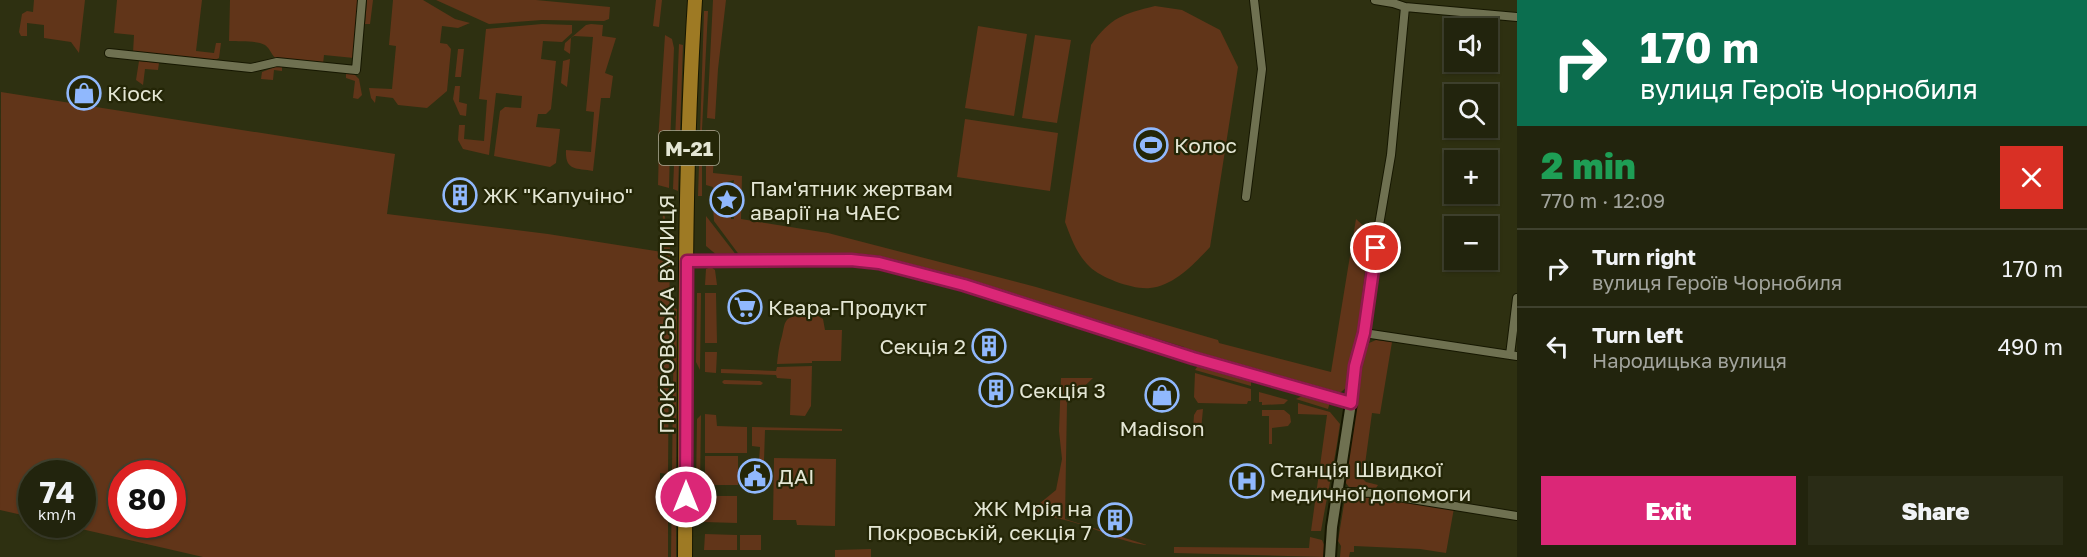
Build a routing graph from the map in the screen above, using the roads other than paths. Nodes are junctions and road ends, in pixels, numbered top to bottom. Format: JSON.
{"nodes":[{"id":1,"x":362,"y":0,"type":"edge"},
{"id":2,"x":695,"y":0,"type":"edge"},
{"id":3,"x":1254,"y":0,"type":"edge"},
{"id":4,"x":1375,"y":0,"type":"edge"},
{"id":5,"x":1393,"y":1,"type":"edge"},
{"id":6,"x":1405,"y":7,"type":"junction"},
{"id":7,"x":1517,"y":17,"type":"edge"},
{"id":8,"x":109,"y":53,"type":"dead end"},
{"id":9,"x":1246,"y":198,"type":"dead end"},
{"id":10,"x":687,"y":261,"type":"junction"},
{"id":11,"x":1517,"y":298,"type":"edge"},
{"id":12,"x":1364,"y":333,"type":"junction"},
{"id":13,"x":1514,"y":355,"type":"edge"},
{"id":14,"x":1351,"y":403,"type":"junction"},
{"id":15,"x":1338,"y":492,"type":"junction"},
{"id":16,"x":1517,"y":516,"type":"edge"},
{"id":17,"x":685,"y":557,"type":"edge"},
{"id":18,"x":1330,"y":557,"type":"edge"}],
"edges":[{"from":1,"to":8,"type":"street"},
{"from":2,"to":10,"type":"highway","name":"ПОКРОВСЬКА ВУЛИЦЯ","number":"М-21"},
{"from":3,"to":9,"type":"street"},
{"from":4,"to":5,"type":"street"},
{"from":5,"to":6,"type":"street"},
{"from":6,"to":7,"type":"street"},
{"from":6,"to":12,"type":"street"},
{"from":10,"to":14,"type":"street"},
{"from":10,"to":17,"type":"highway","name":"ПОКРОВСЬКА ВУЛИЦЯ","number":"М-21"},
{"from":11,"to":13,"type":"street"},
{"from":12,"to":13,"type":"street"},
{"from":12,"to":14,"type":"street"},
{"from":14,"to":15,"type":"street"},
{"from":15,"to":16,"type":"street"},
{"from":15,"to":18,"type":"street"}]}
